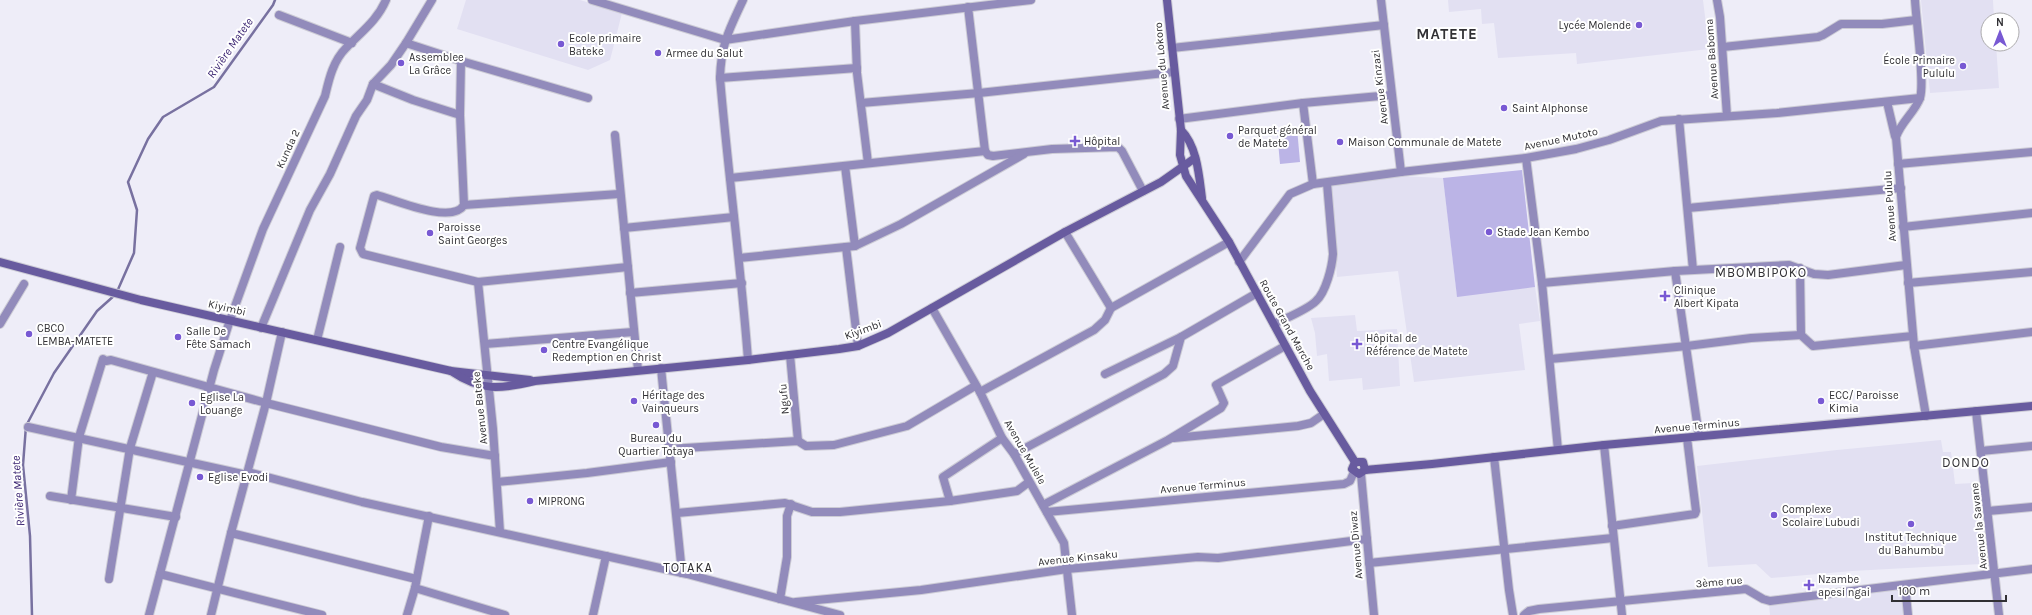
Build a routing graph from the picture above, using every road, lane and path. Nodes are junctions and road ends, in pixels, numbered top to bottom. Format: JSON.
{"nodes":[{"id":1,"x":386,"y":0,"type":"edge"},
{"id":2,"x":432,"y":0,"type":"edge"},
{"id":3,"x":592,"y":0,"type":"edge"},
{"id":4,"x":743,"y":0,"type":"edge"},
{"id":5,"x":1027,"y":0,"type":"edge"},
{"id":6,"x":1031,"y":0,"type":"edge"},
{"id":7,"x":1168,"y":0,"type":"edge"},
{"id":8,"x":1382,"y":0,"type":"edge"},
{"id":9,"x":1717,"y":0,"type":"edge"},
{"id":10,"x":1914,"y":0,"type":"edge"},
{"id":11,"x":968,"y":7,"type":"junction"},
{"id":12,"x":279,"y":15,"type":"dead end"},
{"id":13,"x":1916,"y":20,"type":"junction"},
{"id":14,"x":855,"y":21,"type":"junction"},
{"id":15,"x":1384,"y":25,"type":"junction"},
{"id":16,"x":725,"y":40,"type":"junction"},
{"id":17,"x":352,"y":43,"type":"junction"},
{"id":18,"x":406,"y":43,"type":"junction"},
{"id":19,"x":1723,"y":47,"type":"junction"},
{"id":20,"x":1172,"y":48,"type":"junction"},
{"id":21,"x":461,"y":61,"type":"junction"},
{"id":22,"x":857,"y":68,"type":"junction"},
{"id":23,"x":1174,"y":72,"type":"junction"},
{"id":24,"x":720,"y":78,"type":"junction"},
{"id":25,"x":373,"y":84,"type":"junction"},
{"id":26,"x":979,"y":93,"type":"junction"},
{"id":27,"x":1392,"y":95,"type":"junction"},
{"id":28,"x":588,"y":98,"type":"dead end"},
{"id":29,"x":1920,"y":98,"type":"junction"},
{"id":30,"x":1887,"y":102,"type":"junction"},
{"id":31,"x":861,"y":103,"type":"junction"},
{"id":32,"x":1303,"y":103,"type":"junction"},
{"id":33,"x":460,"y":116,"type":"junction"},
{"id":34,"x":1727,"y":116,"type":"junction"},
{"id":35,"x":1179,"y":118,"type":"junction"},
{"id":36,"x":1680,"y":119,"type":"junction"},
{"id":37,"x":1181,"y":130,"type":"junction"},
{"id":38,"x":615,"y":135,"type":"dead end"},
{"id":39,"x":1896,"y":137,"type":"junction"},
{"id":40,"x":985,"y":151,"type":"junction"},
{"id":41,"x":1028,"y":152,"type":"junction"},
{"id":42,"x":2032,"y":152,"type":"edge"},
{"id":43,"x":1195,"y":158,"type":"junction"},
{"id":44,"x":1526,"y":158,"type":"junction"},
{"id":45,"x":868,"y":163,"type":"junction"},
{"id":46,"x":1898,"y":164,"type":"junction"},
{"id":47,"x":845,"y":166,"type":"junction"},
{"id":48,"x":1183,"y":168,"type":"junction"},
{"id":49,"x":1199,"y":172,"type":"junction"},
{"id":50,"x":1401,"y":172,"type":"junction"},
{"id":51,"x":1186,"y":176,"type":"junction"},
{"id":52,"x":730,"y":178,"type":"junction"},
{"id":53,"x":1161,"y":182,"type":"junction"},
{"id":54,"x":1327,"y":183,"type":"junction"},
{"id":55,"x":1313,"y":184,"type":"junction"},
{"id":56,"x":1901,"y":188,"type":"junction"},
{"id":57,"x":1143,"y":191,"type":"junction"},
{"id":58,"x":620,"y":194,"type":"junction"},
{"id":59,"x":1202,"y":198,"type":"junction"},
{"id":60,"x":464,"y":205,"type":"junction"},
{"id":61,"x":1688,"y":208,"type":"junction"},
{"id":62,"x":2032,"y":214,"type":"edge"},
{"id":63,"x":734,"y":217,"type":"junction"},
{"id":64,"x":1903,"y":227,"type":"junction"},
{"id":65,"x":624,"y":228,"type":"junction"},
{"id":66,"x":1065,"y":232,"type":"junction"},
{"id":67,"x":1229,"y":242,"type":"junction"},
{"id":68,"x":340,"y":247,"type":"dead end"},
{"id":69,"x":851,"y":247,"type":"junction"},
{"id":70,"x":739,"y":258,"type":"junction"},
{"id":71,"x":0,"y":262,"type":"edge"},
{"id":72,"x":1239,"y":262,"type":"junction"},
{"id":73,"x":1906,"y":265,"type":"junction"},
{"id":74,"x":628,"y":267,"type":"junction"},
{"id":75,"x":1800,"y":268,"type":"junction"},
{"id":76,"x":1693,"y":270,"type":"junction"},
{"id":77,"x":1675,"y":271,"type":"junction"},
{"id":78,"x":2032,"y":272,"type":"edge"},
{"id":79,"x":478,"y":282,"type":"junction"},
{"id":80,"x":742,"y":283,"type":"junction"},
{"id":81,"x":1542,"y":283,"type":"junction"},
{"id":82,"x":1908,"y":283,"type":"junction"},
{"id":83,"x":24,"y":284,"type":"dead end"},
{"id":84,"x":630,"y":293,"type":"junction"},
{"id":85,"x":1257,"y":293,"type":"junction"},
{"id":86,"x":932,"y":308,"type":"junction"},
{"id":87,"x":1111,"y":308,"type":"junction"},
{"id":88,"x":230,"y":320,"type":"junction"},
{"id":89,"x":0,"y":324,"type":"edge"},
{"id":90,"x":1274,"y":324,"type":"junction"},
{"id":91,"x":261,"y":328,"type":"junction"},
{"id":92,"x":282,"y":332,"type":"junction"},
{"id":93,"x":633,"y":332,"type":"junction"},
{"id":94,"x":2032,"y":332,"type":"edge"},
{"id":95,"x":1801,"y":335,"type":"junction"},
{"id":96,"x":1181,"y":336,"type":"junction"},
{"id":97,"x":1913,"y":336,"type":"junction"},
{"id":98,"x":317,"y":340,"type":"junction"},
{"id":99,"x":485,"y":344,"type":"junction"},
{"id":100,"x":858,"y":346,"type":"junction"},
{"id":101,"x":1285,"y":346,"type":"junction"},
{"id":102,"x":1687,"y":346,"type":"junction"},
{"id":103,"x":1914,"y":346,"type":"junction"},
{"id":104,"x":790,"y":355,"type":"junction"},
{"id":105,"x":1550,"y":359,"type":"junction"},
{"id":106,"x":748,"y":360,"type":"junction"},
{"id":107,"x":661,"y":368,"type":"junction"},
{"id":108,"x":638,"y":370,"type":"junction"},
{"id":109,"x":451,"y":371,"type":"junction"},
{"id":110,"x":153,"y":372,"type":"junction"},
{"id":111,"x":1105,"y":374,"type":"dead end"},
{"id":112,"x":487,"y":375,"type":"junction"},
{"id":113,"x":535,"y":380,"type":"junction"},
{"id":114,"x":210,"y":388,"type":"junction"},
{"id":115,"x":489,"y":388,"type":"junction"},
{"id":116,"x":978,"y":389,"type":"junction"},
{"id":117,"x":266,"y":403,"type":"junction"},
{"id":118,"x":2032,"y":406,"type":"edge"},
{"id":119,"x":1976,"y":411,"type":"junction"},
{"id":120,"x":1324,"y":414,"type":"junction"},
{"id":121,"x":1926,"y":416,"type":"junction"},
{"id":122,"x":28,"y":427,"type":"dead end"},
{"id":123,"x":1699,"y":436,"type":"junction"},
{"id":124,"x":79,"y":437,"type":"junction"},
{"id":125,"x":1002,"y":438,"type":"junction"},
{"id":126,"x":1688,"y":438,"type":"junction"},
{"id":127,"x":1168,"y":440,"type":"junction"},
{"id":128,"x":798,"y":441,"type":"junction"},
{"id":129,"x":1604,"y":445,"type":"junction"},
{"id":130,"x":2032,"y":446,"type":"edge"},
{"id":131,"x":130,"y":448,"type":"junction"},
{"id":132,"x":670,"y":449,"type":"junction"},
{"id":133,"x":1558,"y":450,"type":"junction"},
{"id":134,"x":1981,"y":451,"type":"junction"},
{"id":135,"x":1014,"y":454,"type":"junction"},
{"id":136,"x":495,"y":456,"type":"junction"},
{"id":137,"x":1494,"y":457,"type":"junction"},
{"id":138,"x":671,"y":462,"type":"junction"},
{"id":139,"x":1355,"y":462,"type":"junction"},
{"id":140,"x":189,"y":463,"type":"junction"},
{"id":141,"x":1360,"y":472,"type":"junction"},
{"id":142,"x":248,"y":474,"type":"junction"},
{"id":143,"x":497,"y":482,"type":"junction"},
{"id":144,"x":1029,"y":482,"type":"junction"},
{"id":145,"x":50,"y":496,"type":"dead end"},
{"id":146,"x":71,"y":500,"type":"junction"},
{"id":147,"x":950,"y":501,"type":"junction"},
{"id":148,"x":791,"y":504,"type":"junction"},
{"id":149,"x":2032,"y":507,"type":"edge"},
{"id":150,"x":1045,"y":508,"type":"junction"},
{"id":151,"x":121,"y":509,"type":"junction"},
{"id":152,"x":1988,"y":511,"type":"junction"},
{"id":153,"x":677,"y":513,"type":"junction"},
{"id":154,"x":429,"y":516,"type":"junction"},
{"id":155,"x":176,"y":517,"type":"junction"},
{"id":156,"x":1612,"y":526,"type":"junction"},
{"id":157,"x":500,"y":532,"type":"junction"},
{"id":158,"x":231,"y":533,"type":"junction"},
{"id":159,"x":1612,"y":538,"type":"junction"},
{"id":160,"x":1367,"y":539,"type":"junction"},
{"id":161,"x":1504,"y":548,"type":"junction"},
{"id":162,"x":606,"y":556,"type":"junction"},
{"id":163,"x":1369,"y":562,"type":"junction"},
{"id":164,"x":1067,"y":569,"type":"junction"},
{"id":165,"x":2032,"y":569,"type":"edge"},
{"id":166,"x":682,"y":573,"type":"junction"},
{"id":167,"x":160,"y":574,"type":"junction"},
{"id":168,"x":1995,"y":574,"type":"junction"},
{"id":169,"x":109,"y":579,"type":"dead end"},
{"id":170,"x":416,"y":584,"type":"junction"},
{"id":171,"x":1905,"y":585,"type":"junction"},
{"id":172,"x":217,"y":588,"type":"junction"},
{"id":173,"x":780,"y":599,"type":"junction"},
{"id":174,"x":1620,"y":602,"type":"junction"},
{"id":175,"x":791,"y":603,"type":"junction"},
{"id":176,"x":149,"y":615,"type":"edge"},
{"id":177,"x":211,"y":615,"type":"edge"},
{"id":178,"x":322,"y":615,"type":"edge"},
{"id":179,"x":407,"y":615,"type":"edge"},
{"id":180,"x":505,"y":615,"type":"edge"},
{"id":181,"x":593,"y":615,"type":"edge"},
{"id":182,"x":839,"y":615,"type":"edge"},
{"id":183,"x":1072,"y":615,"type":"edge"},
{"id":184,"x":1374,"y":615,"type":"edge"},
{"id":185,"x":1513,"y":615,"type":"edge"},
{"id":186,"x":1524,"y":615,"type":"edge"},
{"id":187,"x":1622,"y":615,"type":"edge"},
{"id":188,"x":1908,"y":615,"type":"edge"},
{"id":189,"x":1999,"y":615,"type":"edge"}],
"edges":[{"from":1,"to":17,"type":"street","name":"Kunda 2"},
{"from":2,"to":18,"type":"street"},
{"from":3,"to":16,"type":"street"},
{"from":4,"to":16,"type":"street"},
{"from":5,"to":6,"type":"street"},
{"from":5,"to":11,"type":"street"},
{"from":7,"to":20,"type":"street","name":"Avenue du Lokoro"},
{"from":8,"to":15,"type":"street","name":"Avenue Kinzazi"},
{"from":9,"to":19,"type":"street","name":"Avenue Baboma"},
{"from":10,"to":13,"type":"street"},
{"from":11,"to":14,"type":"street"},
{"from":11,"to":26,"type":"street"},
{"from":12,"to":17,"type":"street"},
{"from":13,"to":19,"type":"street"},
{"from":13,"to":29,"type":"street"},
{"from":14,"to":16,"type":"street"},
{"from":14,"to":22,"type":"street"},
{"from":15,"to":20,"type":"street"},
{"from":15,"to":27,"type":"street","name":"Avenue Kinzazi"},
{"from":16,"to":24,"type":"street"},
{"from":17,"to":88,"type":"street","name":"Kunda 2"},
{"from":18,"to":21,"type":"street"},
{"from":18,"to":25,"type":"street"},
{"from":19,"to":34,"type":"street","name":"Avenue Baboma"},
{"from":20,"to":23,"type":"street","name":"Avenue du Lokoro"},
{"from":21,"to":28,"type":"street"},
{"from":21,"to":33,"type":"street"},
{"from":22,"to":24,"type":"street"},
{"from":22,"to":31,"type":"street"},
{"from":23,"to":26,"type":"street"},
{"from":23,"to":35,"type":"street","name":"Avenue du Lokoro"},
{"from":24,"to":52,"type":"street"},
{"from":25,"to":33,"type":"street"},
{"from":25,"to":91,"type":"street"},
{"from":26,"to":31,"type":"street"},
{"from":26,"to":40,"type":"street"},
{"from":27,"to":32,"type":"street"},
{"from":27,"to":50,"type":"street","name":"Avenue Kinzazi"},
{"from":29,"to":30,"type":"street","name":"Avenue Mutoto"},
{"from":29,"to":39,"type":"street"},
{"from":30,"to":34,"type":"street","name":"Avenue Mutoto"},
{"from":30,"to":39,"type":"street","name":"Avenue Pululu"},
{"from":31,"to":45,"type":"street"},
{"from":32,"to":35,"type":"street"},
{"from":32,"to":55,"type":"street"},
{"from":33,"to":60,"type":"street"},
{"from":34,"to":36,"type":"street","name":"Avenue Mutoto"},
{"from":35,"to":37,"type":"street","name":"Avenue du Lokoro"},
{"from":36,"to":44,"type":"street","name":"Avenue Mutoto"},
{"from":36,"to":61,"type":"street"},
{"from":37,"to":43,"type":"street","name":"Avenue du Lokoro"},
{"from":37,"to":48,"type":"street","name":"Avenue du Lokoro"},
{"from":38,"to":58,"type":"street"},
{"from":39,"to":46,"type":"street","name":"Avenue Pululu"},
{"from":40,"to":41,"type":"street"},
{"from":40,"to":45,"type":"street"},
{"from":41,"to":57,"type":"street"},
{"from":41,"to":69,"type":"street"},
{"from":42,"to":46,"type":"street"},
{"from":43,"to":48,"type":"street","name":"Kiyimbi"},
{"from":43,"to":49,"type":"street","name":"Route Grand Marche"},
{"from":44,"to":50,"type":"street","name":"Avenue Mutoto"},
{"from":44,"to":81,"type":"street"},
{"from":45,"to":47,"type":"street"},
{"from":46,"to":56,"type":"street","name":"Avenue Pululu"},
{"from":47,"to":52,"type":"street"},
{"from":47,"to":69,"type":"street"},
{"from":48,"to":51,"type":"street","name":"Route Grand Marche"},
{"from":48,"to":53,"type":"street","name":"Kiyimbi"},
{"from":49,"to":51,"type":"street","name":"Kiyimbi"},
{"from":49,"to":59,"type":"street","name":"Route Grand Marche"},
{"from":50,"to":54,"type":"street","name":"Avenue Mutoto"},
{"from":51,"to":53,"type":"street","name":"Kiyimbi"},
{"from":51,"to":59,"type":"street","name":"Route Grand Marche"},
{"from":52,"to":63,"type":"street"},
{"from":53,"to":57,"type":"street","name":"Kiyimbi"},
{"from":54,"to":55,"type":"street","name":"Avenue Mutoto"},
{"from":54,"to":90,"type":"street"},
{"from":55,"to":72,"type":"street","name":"Avenue Mutoto"},
{"from":56,"to":61,"type":"street"},
{"from":56,"to":64,"type":"street","name":"Avenue Pululu"},
{"from":57,"to":66,"type":"street","name":"Kiyimbi"},
{"from":58,"to":60,"type":"street"},
{"from":58,"to":65,"type":"street"},
{"from":59,"to":67,"type":"street","name":"Route Grand Marche"},
{"from":60,"to":79,"type":"street"},
{"from":61,"to":76,"type":"street"},
{"from":62,"to":64,"type":"street"},
{"from":63,"to":65,"type":"street"},
{"from":63,"to":70,"type":"street"},
{"from":64,"to":73,"type":"street","name":"Avenue Pululu"},
{"from":65,"to":74,"type":"street"},
{"from":66,"to":86,"type":"street","name":"Kiyimbi"},
{"from":66,"to":87,"type":"street"},
{"from":67,"to":72,"type":"street","name":"Route Grand Marche"},
{"from":67,"to":87,"type":"street"},
{"from":68,"to":98,"type":"street"},
{"from":69,"to":70,"type":"street"},
{"from":69,"to":100,"type":"street"},
{"from":70,"to":80,"type":"street"},
{"from":71,"to":88,"type":"street","name":"Kiyimbi"},
{"from":72,"to":85,"type":"street","name":"Route Grand Marche"},
{"from":73,"to":75,"type":"street"},
{"from":73,"to":82,"type":"street","name":"Avenue Pululu"},
{"from":74,"to":79,"type":"street"},
{"from":74,"to":84,"type":"street"},
{"from":75,"to":76,"type":"street"},
{"from":75,"to":95,"type":"street"},
{"from":76,"to":77,"type":"street"},
{"from":77,"to":81,"type":"street"},
{"from":77,"to":102,"type":"street"},
{"from":78,"to":82,"type":"street"},
{"from":79,"to":99,"type":"street","name":"Avenue Bateke"},
{"from":80,"to":84,"type":"street"},
{"from":80,"to":106,"type":"street"},
{"from":81,"to":105,"type":"street"},
{"from":82,"to":97,"type":"street","name":"Avenue Pululu"},
{"from":83,"to":89,"type":"street"},
{"from":84,"to":93,"type":"street"},
{"from":85,"to":90,"type":"street","name":"Route Grand Marche"},
{"from":85,"to":96,"type":"street"},
{"from":86,"to":100,"type":"street","name":"Kiyimbi"},
{"from":86,"to":116,"type":"street","name":"Avenue Mulele"},
{"from":87,"to":116,"type":"street"},
{"from":88,"to":91,"type":"street","name":"Kiyimbi"},
{"from":88,"to":114,"type":"street","name":"Kunda 2"},
{"from":90,"to":101,"type":"street","name":"Route Grand Marche"},
{"from":91,"to":92,"type":"street","name":"Kiyimbi"},
{"from":92,"to":98,"type":"street","name":"Kiyimbi"},
{"from":92,"to":117,"type":"street"},
{"from":93,"to":99,"type":"street"},
{"from":93,"to":108,"type":"street"},
{"from":94,"to":103,"type":"street"},
{"from":95,"to":97,"type":"street"},
{"from":95,"to":102,"type":"street"},
{"from":96,"to":111,"type":"street"},
{"from":96,"to":135,"type":"street"},
{"from":97,"to":103,"type":"street","name":"Avenue Pululu"},
{"from":98,"to":109,"type":"street","name":"Kiyimbi"},
{"from":99,"to":112,"type":"street","name":"Avenue Bateke"},
{"from":100,"to":104,"type":"street","name":"Kiyimbi"},
{"from":101,"to":120,"type":"street","name":"Route Grand Marche"},
{"from":101,"to":127,"type":"street"},
{"from":102,"to":105,"type":"street"},
{"from":102,"to":123,"type":"street"},
{"from":103,"to":121,"type":"street","name":"Avenue Pululu"},
{"from":104,"to":106,"type":"street","name":"Kiyimbi"},
{"from":104,"to":128,"type":"street","name":"Ngufu"},
{"from":105,"to":133,"type":"street"},
{"from":106,"to":107,"type":"street","name":"Kiyimbi"},
{"from":107,"to":108,"type":"street","name":"Kiyimbi"},
{"from":107,"to":132,"type":"street"},
{"from":108,"to":113,"type":"street","name":"Kiyimbi"},
{"from":109,"to":112,"type":"street"},
{"from":109,"to":115,"type":"street"},
{"from":110,"to":114,"type":"street"},
{"from":110,"to":124,"type":"street"},
{"from":110,"to":131,"type":"street"},
{"from":112,"to":113,"type":"street"},
{"from":112,"to":115,"type":"street","name":"Avenue Bateke"},
{"from":113,"to":115,"type":"street"},
{"from":114,"to":117,"type":"street"},
{"from":114,"to":140,"type":"street","name":"Kunda 2"},
{"from":115,"to":136,"type":"street","name":"Avenue Bateke"},
{"from":116,"to":125,"type":"street","name":"Avenue Mulele"},
{"from":116,"to":128,"type":"street"},
{"from":117,"to":136,"type":"street"},
{"from":117,"to":142,"type":"street"},
{"from":118,"to":119,"type":"street","name":"Avenue Terminus"},
{"from":119,"to":121,"type":"street","name":"Avenue Terminus"},
{"from":119,"to":134,"type":"street","name":"Avenue la Savane"},
{"from":120,"to":127,"type":"street"},
{"from":120,"to":139,"type":"street","name":"Route Grand Marche"},
{"from":121,"to":123,"type":"street","name":"Avenue Terminus"},
{"from":122,"to":124,"type":"street"},
{"from":123,"to":126,"type":"street","name":"Avenue Terminus"},
{"from":124,"to":131,"type":"street"},
{"from":124,"to":146,"type":"street"},
{"from":125,"to":135,"type":"street","name":"Avenue Mulele"},
{"from":125,"to":147,"type":"street"},
{"from":126,"to":129,"type":"street","name":"Avenue Terminus"},
{"from":126,"to":156,"type":"street"},
{"from":127,"to":150,"type":"street"},
{"from":128,"to":132,"type":"street"},
{"from":129,"to":133,"type":"street","name":"Avenue Terminus"},
{"from":129,"to":156,"type":"street"},
{"from":130,"to":134,"type":"street"},
{"from":131,"to":140,"type":"street"},
{"from":131,"to":151,"type":"street"},
{"from":132,"to":138,"type":"street"},
{"from":133,"to":137,"type":"street","name":"Avenue Terminus"},
{"from":134,"to":152,"type":"street","name":"Avenue la Savane"},
{"from":135,"to":144,"type":"street","name":"Avenue Mulele"},
{"from":136,"to":143,"type":"street","name":"Avenue Bateke"},
{"from":137,"to":141,"type":"street","name":"Avenue Terminus"},
{"from":137,"to":161,"type":"street"},
{"from":138,"to":143,"type":"street"},
{"from":138,"to":153,"type":"street"},
{"from":139,"to":141,"type":"street"},
{"from":139,"to":141,"type":"street"},
{"from":140,"to":142,"type":"street"},
{"from":140,"to":155,"type":"street","name":"Kunda 2"},
{"from":141,"to":150,"type":"street","name":"Avenue Terminus"},
{"from":141,"to":160,"type":"street","name":"Avenue Diwaz"},
{"from":142,"to":154,"type":"street"},
{"from":142,"to":158,"type":"street"},
{"from":143,"to":157,"type":"street","name":"Avenue Bateke"},
{"from":144,"to":147,"type":"street"},
{"from":144,"to":150,"type":"street","name":"Avenue Mulele"},
{"from":145,"to":146,"type":"street"},
{"from":146,"to":151,"type":"street"},
{"from":147,"to":148,"type":"street"},
{"from":148,"to":153,"type":"street"},
{"from":148,"to":173,"type":"street"},
{"from":149,"to":152,"type":"street"},
{"from":150,"to":164,"type":"street","name":"Avenue Mulele"},
{"from":151,"to":155,"type":"street"},
{"from":151,"to":169,"type":"street"},
{"from":152,"to":168,"type":"street","name":"Avenue la Savane"},
{"from":153,"to":166,"type":"street"},
{"from":154,"to":157,"type":"street"},
{"from":154,"to":170,"type":"street"},
{"from":155,"to":167,"type":"street","name":"Kunda 2"},
{"from":156,"to":159,"type":"street"},
{"from":157,"to":162,"type":"street"},
{"from":158,"to":170,"type":"street"},
{"from":158,"to":172,"type":"street"},
{"from":159,"to":161,"type":"street"},
{"from":159,"to":174,"type":"street"},
{"from":160,"to":163,"type":"street","name":"Avenue Diwaz"},
{"from":160,"to":164,"type":"street","name":"Avenue Kinsaku"},
{"from":161,"to":163,"type":"street"},
{"from":161,"to":185,"type":"street"},
{"from":162,"to":166,"type":"street"},
{"from":162,"to":181,"type":"street"},
{"from":163,"to":184,"type":"street","name":"Avenue Diwaz"},
{"from":164,"to":175,"type":"street","name":"Avenue Kinsaku"},
{"from":164,"to":183,"type":"street","name":"Avenue Mulele"},
{"from":165,"to":168,"type":"street","name":"3ème rue"},
{"from":166,"to":173,"type":"street"},
{"from":167,"to":172,"type":"street"},
{"from":167,"to":176,"type":"street","name":"Kunda 2"},
{"from":168,"to":171,"type":"street","name":"3ème rue"},
{"from":168,"to":189,"type":"street","name":"Avenue la Savane"},
{"from":170,"to":179,"type":"street"},
{"from":170,"to":180,"type":"street"},
{"from":171,"to":174,"type":"street","name":"3ème rue"},
{"from":171,"to":188,"type":"street"},
{"from":172,"to":177,"type":"street"},
{"from":172,"to":178,"type":"street"},
{"from":173,"to":175,"type":"street"},
{"from":174,"to":186,"type":"street","name":"3ème rue"},
{"from":174,"to":187,"type":"street"},
{"from":175,"to":182,"type":"street"}]}
